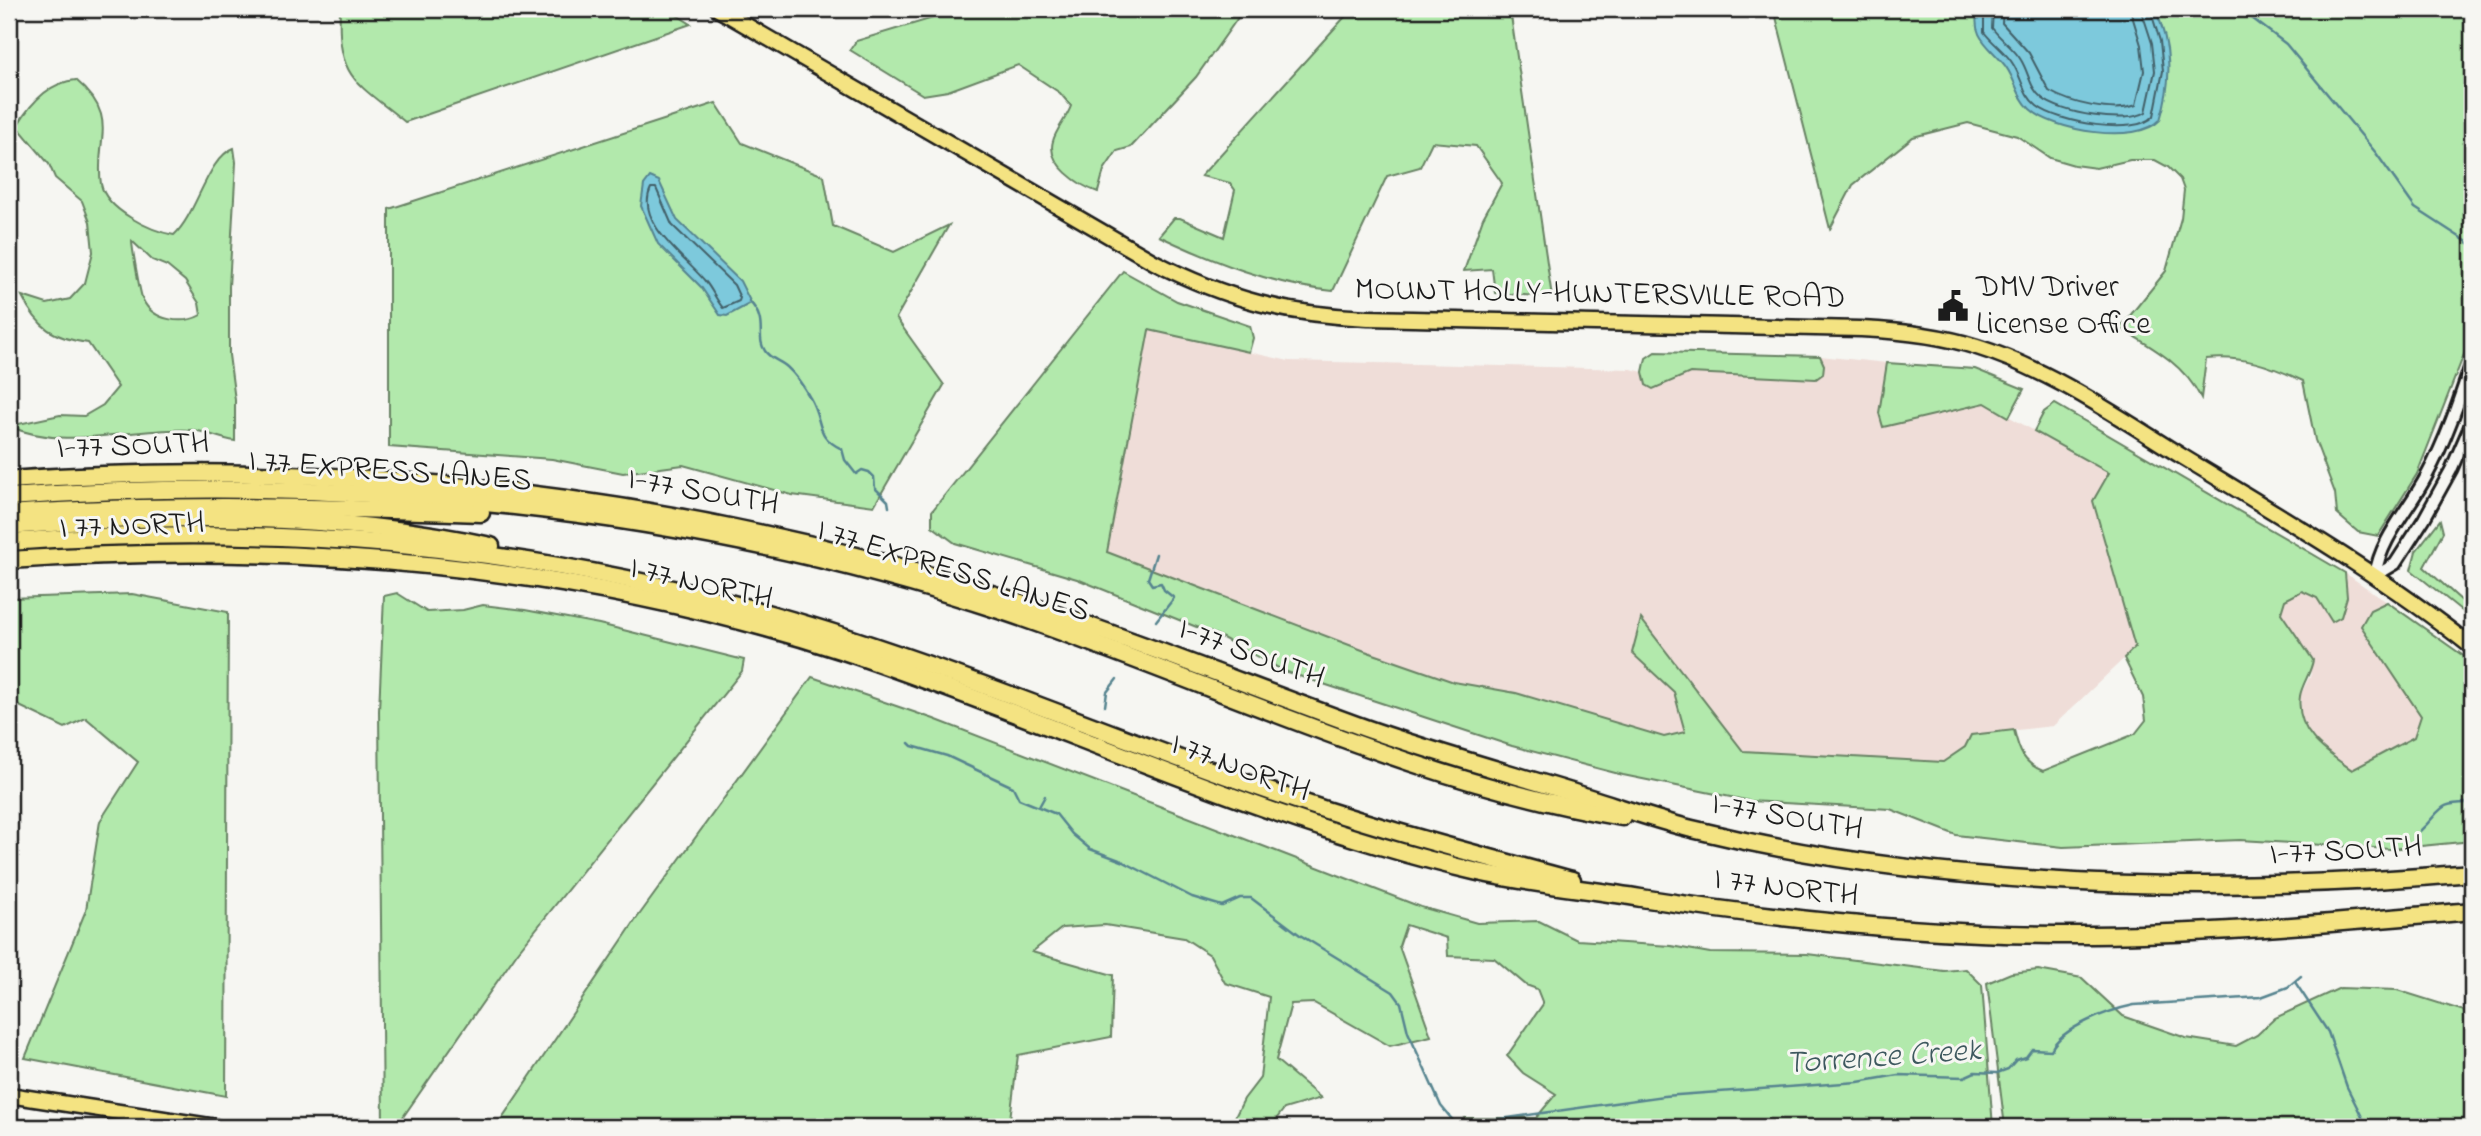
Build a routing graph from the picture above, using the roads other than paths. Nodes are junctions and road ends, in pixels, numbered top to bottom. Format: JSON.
{"nodes":[{"id":1,"x":718,"y":9,"type":"edge"},
{"id":2,"x":2472,"y":362,"type":"edge"},
{"id":3,"x":2472,"y":422,"type":"edge"},
{"id":4,"x":2449,"y":429,"type":"junction"},
{"id":5,"x":2470,"y":437,"type":"edge"},
{"id":6,"x":9,"y":480,"type":"edge"},
{"id":7,"x":9,"y":498,"type":"edge"},
{"id":8,"x":9,"y":514,"type":"edge"},
{"id":9,"x":596,"y":517,"type":"junction"},
{"id":10,"x":9,"y":526,"type":"edge"},
{"id":11,"x":9,"y":542,"type":"edge"},
{"id":12,"x":9,"y":559,"type":"edge"},
{"id":13,"x":595,"y":572,"type":"junction"},
{"id":14,"x":2375,"y":576,"type":"junction"},
{"id":15,"x":2472,"y":647,"type":"edge"},
{"id":16,"x":1688,"y":828,"type":"junction"},
{"id":17,"x":2472,"y":873,"type":"edge"},
{"id":18,"x":1635,"y":897,"type":"junction"},
{"id":19,"x":2472,"y":911,"type":"edge"},
{"id":20,"x":9,"y":1095,"type":"edge"},
{"id":21,"x":216,"y":1127,"type":"edge"}],
"edges":[{"from":1,"to":14,"type":"main road","name":"MOUNT HOLLY-HUNTERSVILLE ROAD"},
{"from":2,"to":4,"type":"street"},
{"from":3,"to":5,"type":"street"},
{"from":4,"to":5,"type":"street"},
{"from":4,"to":14,"type":"street"},
{"from":5,"to":14,"type":"street"},
{"from":6,"to":16,"type":"highway","name":"I-77 SOUTH"},
{"from":7,"to":9,"type":"highway","name":"I 77 EXPRESS LANES"},
{"from":8,"to":9,"type":"highway"},
{"from":9,"to":16,"type":"highway","name":"I 77 EXPRESS LANES"},
{"from":10,"to":13,"type":"highway"},
{"from":11,"to":13,"type":"highway"},
{"from":12,"to":18,"type":"highway","name":"I 77 NORTH"},
{"from":13,"to":18,"type":"highway"},
{"from":14,"to":15,"type":"main road","name":"MOUNT HOLLY-HUNTERSVILLE ROAD"},
{"from":16,"to":17,"type":"highway","name":"I-77 SOUTH"},
{"from":18,"to":19,"type":"highway","name":"I 77 NORTH"},
{"from":20,"to":21,"type":"main road"}]}
